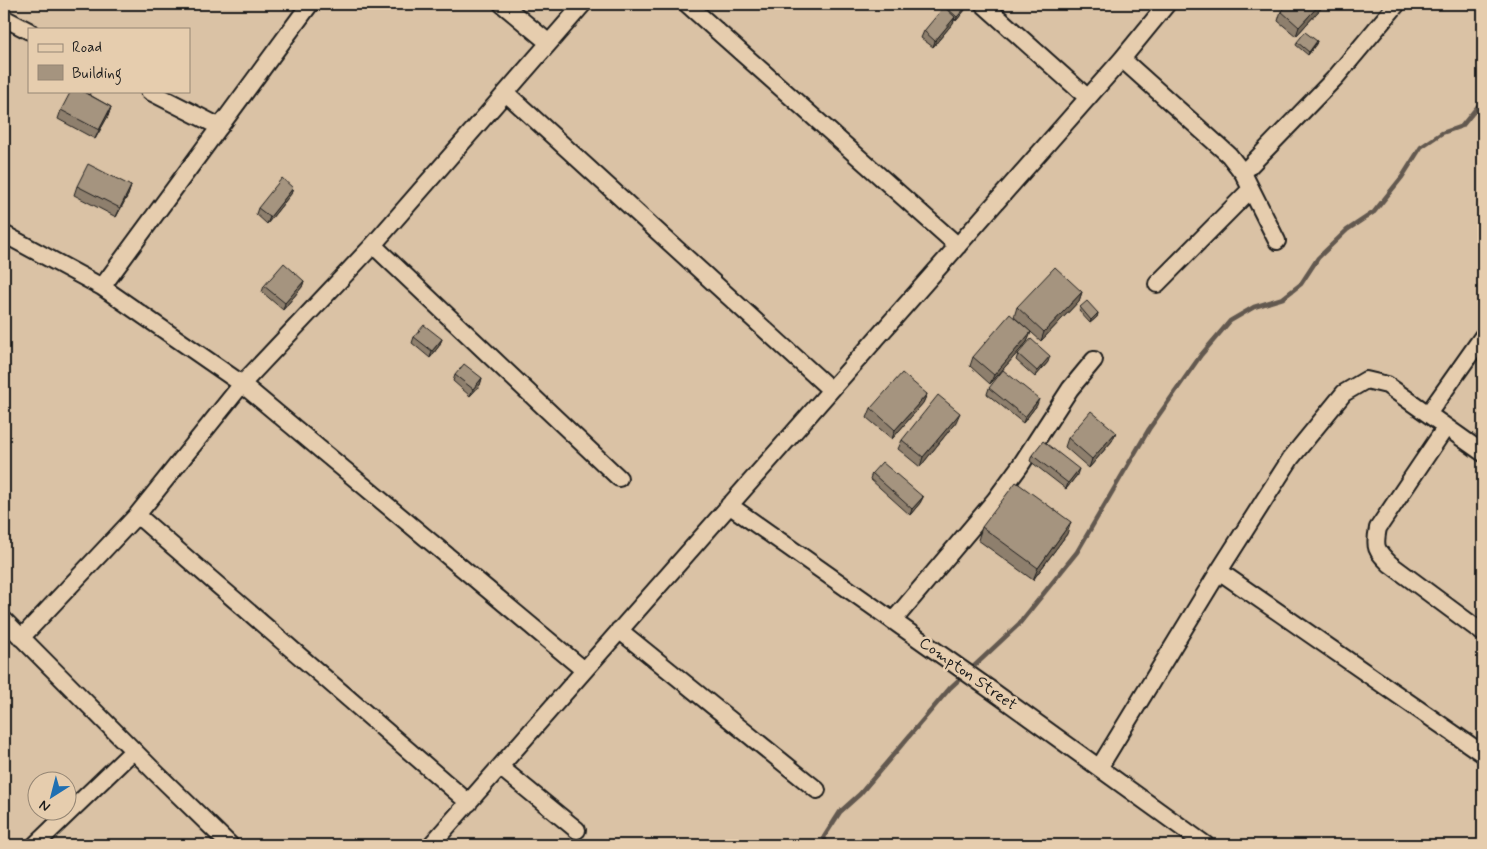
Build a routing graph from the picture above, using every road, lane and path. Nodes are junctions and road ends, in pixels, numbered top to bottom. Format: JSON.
{"nodes":[{"id":1,"x":310,"y":4,"type":"edge"},
{"id":2,"x":502,"y":4,"type":"edge"},
{"id":3,"x":584,"y":4,"type":"edge"},
{"id":4,"x":687,"y":4,"type":"edge"},
{"id":5,"x":983,"y":4,"type":"edge"},
{"id":6,"x":1167,"y":4,"type":"edge"},
{"id":7,"x":1397,"y":4,"type":"edge"},
{"id":8,"x":4,"y":18,"type":"edge"},
{"id":9,"x":28,"y":30,"type":"edge"},
{"id":10,"x":549,"y":43,"type":"junction"},
{"id":11,"x":1122,"y":59,"type":"junction"},
{"id":12,"x":150,"y":92,"type":"edge"},
{"id":13,"x":506,"y":93,"type":"junction"},
{"id":14,"x":1088,"y":98,"type":"junction"},
{"id":15,"x":220,"y":127,"type":"junction"},
{"id":16,"x":1243,"y":173,"type":"junction"},
{"id":17,"x":1251,"y":189,"type":"junction"},
{"id":18,"x":4,"y":234,"type":"edge"},
{"id":19,"x":1277,"y":241,"type":"dead end"},
{"id":20,"x":373,"y":244,"type":"junction"},
{"id":21,"x":958,"y":246,"type":"junction"},
{"id":22,"x":1157,"y":284,"type":"dead end"},
{"id":23,"x":102,"y":287,"type":"junction"},
{"id":24,"x":1483,"y":336,"type":"edge"},
{"id":25,"x":1094,"y":360,"type":"dead end"},
{"id":26,"x":242,"y":384,"type":"junction"},
{"id":27,"x":831,"y":390,"type":"junction"},
{"id":28,"x":1428,"y":414,"type":"junction"},
{"id":29,"x":1446,"y":427,"type":"junction"},
{"id":30,"x":1483,"y":453,"type":"edge"},
{"id":31,"x":619,"y":478,"type":"dead end"},
{"id":32,"x":729,"y":505,"type":"junction"},
{"id":33,"x":137,"y":515,"type":"junction"},
{"id":34,"x":1219,"y":571,"type":"junction"},
{"id":35,"x":4,"y":620,"type":"edge"},
{"id":36,"x":893,"y":621,"type":"junction"},
{"id":37,"x":619,"y":630,"type":"junction"},
{"id":38,"x":1483,"y":633,"type":"edge"},
{"id":39,"x":21,"y":638,"type":"junction"},
{"id":40,"x":584,"y":670,"type":"junction"},
{"id":41,"x":133,"y":751,"type":"junction"},
{"id":42,"x":1483,"y":753,"type":"edge"},
{"id":43,"x":500,"y":767,"type":"junction"},
{"id":44,"x":1099,"y":768,"type":"junction"},
{"id":45,"x":817,"y":790,"type":"dead end"},
{"id":46,"x":469,"y":803,"type":"junction"},
{"id":47,"x":577,"y":830,"type":"dead end"},
{"id":48,"x":35,"y":845,"type":"edge"},
{"id":49,"x":230,"y":845,"type":"edge"},
{"id":50,"x":431,"y":845,"type":"edge"},
{"id":51,"x":1206,"y":845,"type":"edge"}],
"edges":[{"from":1,"to":15,"type":"street"},
{"from":2,"to":10,"type":"street"},
{"from":3,"to":10,"type":"street"},
{"from":4,"to":21,"type":"street"},
{"from":5,"to":14,"type":"street"},
{"from":6,"to":11,"type":"street"},
{"from":7,"to":16,"type":"street"},
{"from":8,"to":9,"type":"street"},
{"from":10,"to":13,"type":"street"},
{"from":11,"to":14,"type":"street"},
{"from":11,"to":16,"type":"street"},
{"from":12,"to":15,"type":"street"},
{"from":13,"to":20,"type":"street"},
{"from":13,"to":27,"type":"street"},
{"from":14,"to":21,"type":"street"},
{"from":15,"to":23,"type":"street"},
{"from":16,"to":17,"type":"street"},
{"from":17,"to":19,"type":"street"},
{"from":17,"to":22,"type":"street"},
{"from":18,"to":23,"type":"street"},
{"from":20,"to":26,"type":"street"},
{"from":20,"to":31,"type":"street"},
{"from":21,"to":27,"type":"street"},
{"from":23,"to":26,"type":"street"},
{"from":24,"to":28,"type":"street"},
{"from":25,"to":36,"type":"street"},
{"from":26,"to":33,"type":"street"},
{"from":26,"to":40,"type":"street"},
{"from":27,"to":32,"type":"street"},
{"from":28,"to":29,"type":"street"},
{"from":28,"to":34,"type":"street"},
{"from":29,"to":30,"type":"street"},
{"from":29,"to":38,"type":"street"},
{"from":32,"to":36,"type":"street","name":"Compton Street"},
{"from":32,"to":37,"type":"street"},
{"from":33,"to":39,"type":"street"},
{"from":33,"to":46,"type":"street"},
{"from":34,"to":42,"type":"street"},
{"from":34,"to":44,"type":"street"},
{"from":35,"to":39,"type":"street"},
{"from":36,"to":44,"type":"street","name":"Compton Street"},
{"from":37,"to":40,"type":"street"},
{"from":37,"to":45,"type":"street"},
{"from":39,"to":41,"type":"street"},
{"from":40,"to":43,"type":"street"},
{"from":41,"to":48,"type":"street"},
{"from":41,"to":49,"type":"street"},
{"from":43,"to":46,"type":"street"},
{"from":43,"to":47,"type":"street"},
{"from":44,"to":51,"type":"street","name":"Compton Street"},
{"from":46,"to":50,"type":"street"}]}
